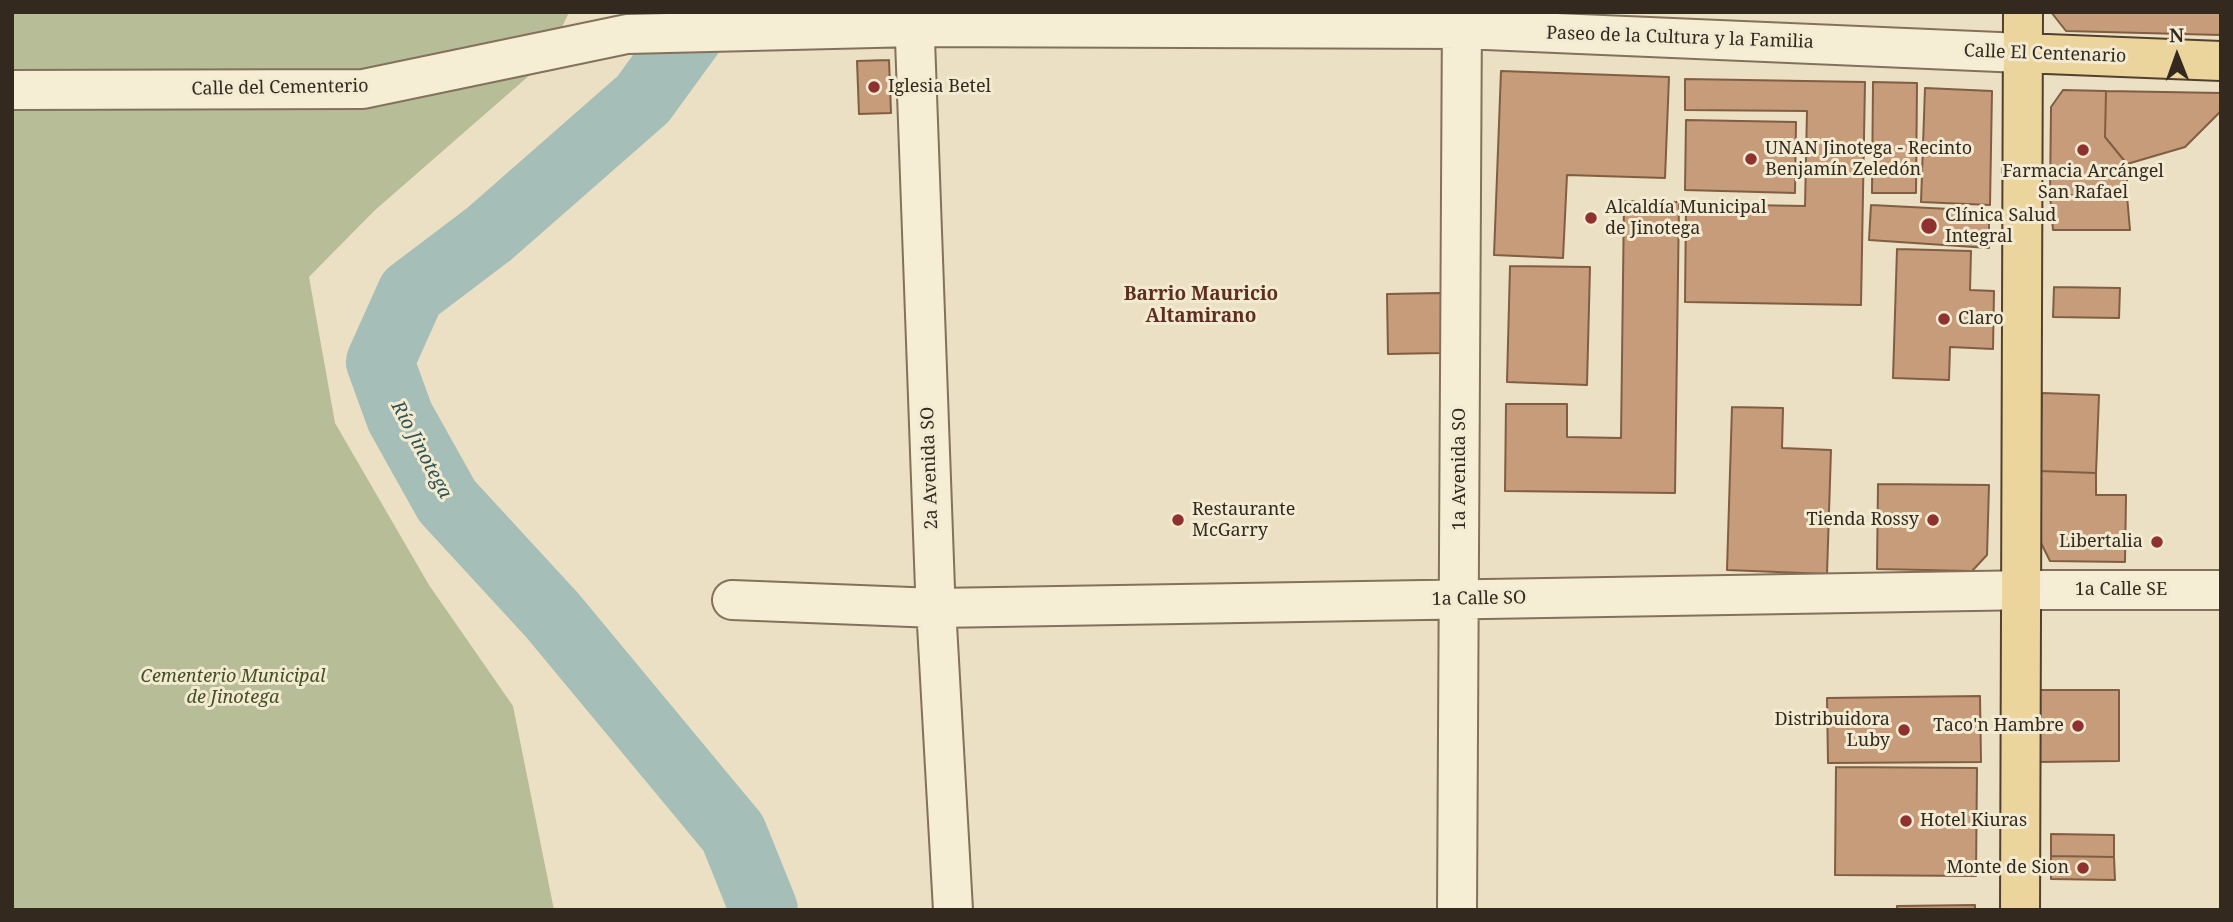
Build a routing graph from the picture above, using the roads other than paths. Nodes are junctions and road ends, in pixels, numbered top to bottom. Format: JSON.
{"nodes":[{"id":1,"x":2023,"y":12,"type":"edge"},
{"id":2,"x":914,"y":19,"type":"edge"},
{"id":3,"x":1472,"y":24,"type":"edge"},
{"id":4,"x":1870,"y":46,"type":"joint"},
{"id":5,"x":2022,"y":53,"type":"junction"},
{"id":6,"x":2221,"y":61,"type":"edge"},
{"id":7,"x":12,"y":90,"type":"edge"},
{"id":8,"x":2022,"y":590,"type":"junction"},
{"id":9,"x":2221,"y":590,"type":"edge"},
{"id":10,"x":732,"y":600,"type":"dead end"},
{"id":11,"x":1459,"y":600,"type":"junction"},
{"id":12,"x":936,"y":608,"type":"junction"},
{"id":13,"x":953,"y":910,"type":"edge"},
{"id":14,"x":1457,"y":910,"type":"edge"},
{"id":15,"x":2020,"y":910,"type":"edge"}],
"edges":[{"from":1,"to":5,"type":"main road"},
{"from":2,"to":3,"type":"street"},
{"from":2,"to":7,"type":"street","name":"Calle del Cementerio"},
{"from":2,"to":12,"type":"street","name":"2a Avenida SO"},
{"from":3,"to":4,"type":"street","name":"Paseo de la Cultura y la Familia"},
{"from":3,"to":11,"type":"street","name":"1a Avenida SO"},
{"from":4,"to":5,"type":"street","name":"Calle El Centenario"},
{"from":5,"to":6,"type":"main road","name":"Calle El Centenario"},
{"from":5,"to":8,"type":"main road"},
{"from":8,"to":9,"type":"street","name":"1a Calle SE"},
{"from":8,"to":11,"type":"street","name":"1a Calle SO"},
{"from":8,"to":15,"type":"main road"},
{"from":10,"to":12,"type":"street","name":"1a Calle SO"},
{"from":11,"to":12,"type":"street","name":"1a Calle SO"},
{"from":11,"to":14,"type":"street","name":"1a Avenida SO"},
{"from":12,"to":13,"type":"street","name":"2a Avenida SO"}]}
